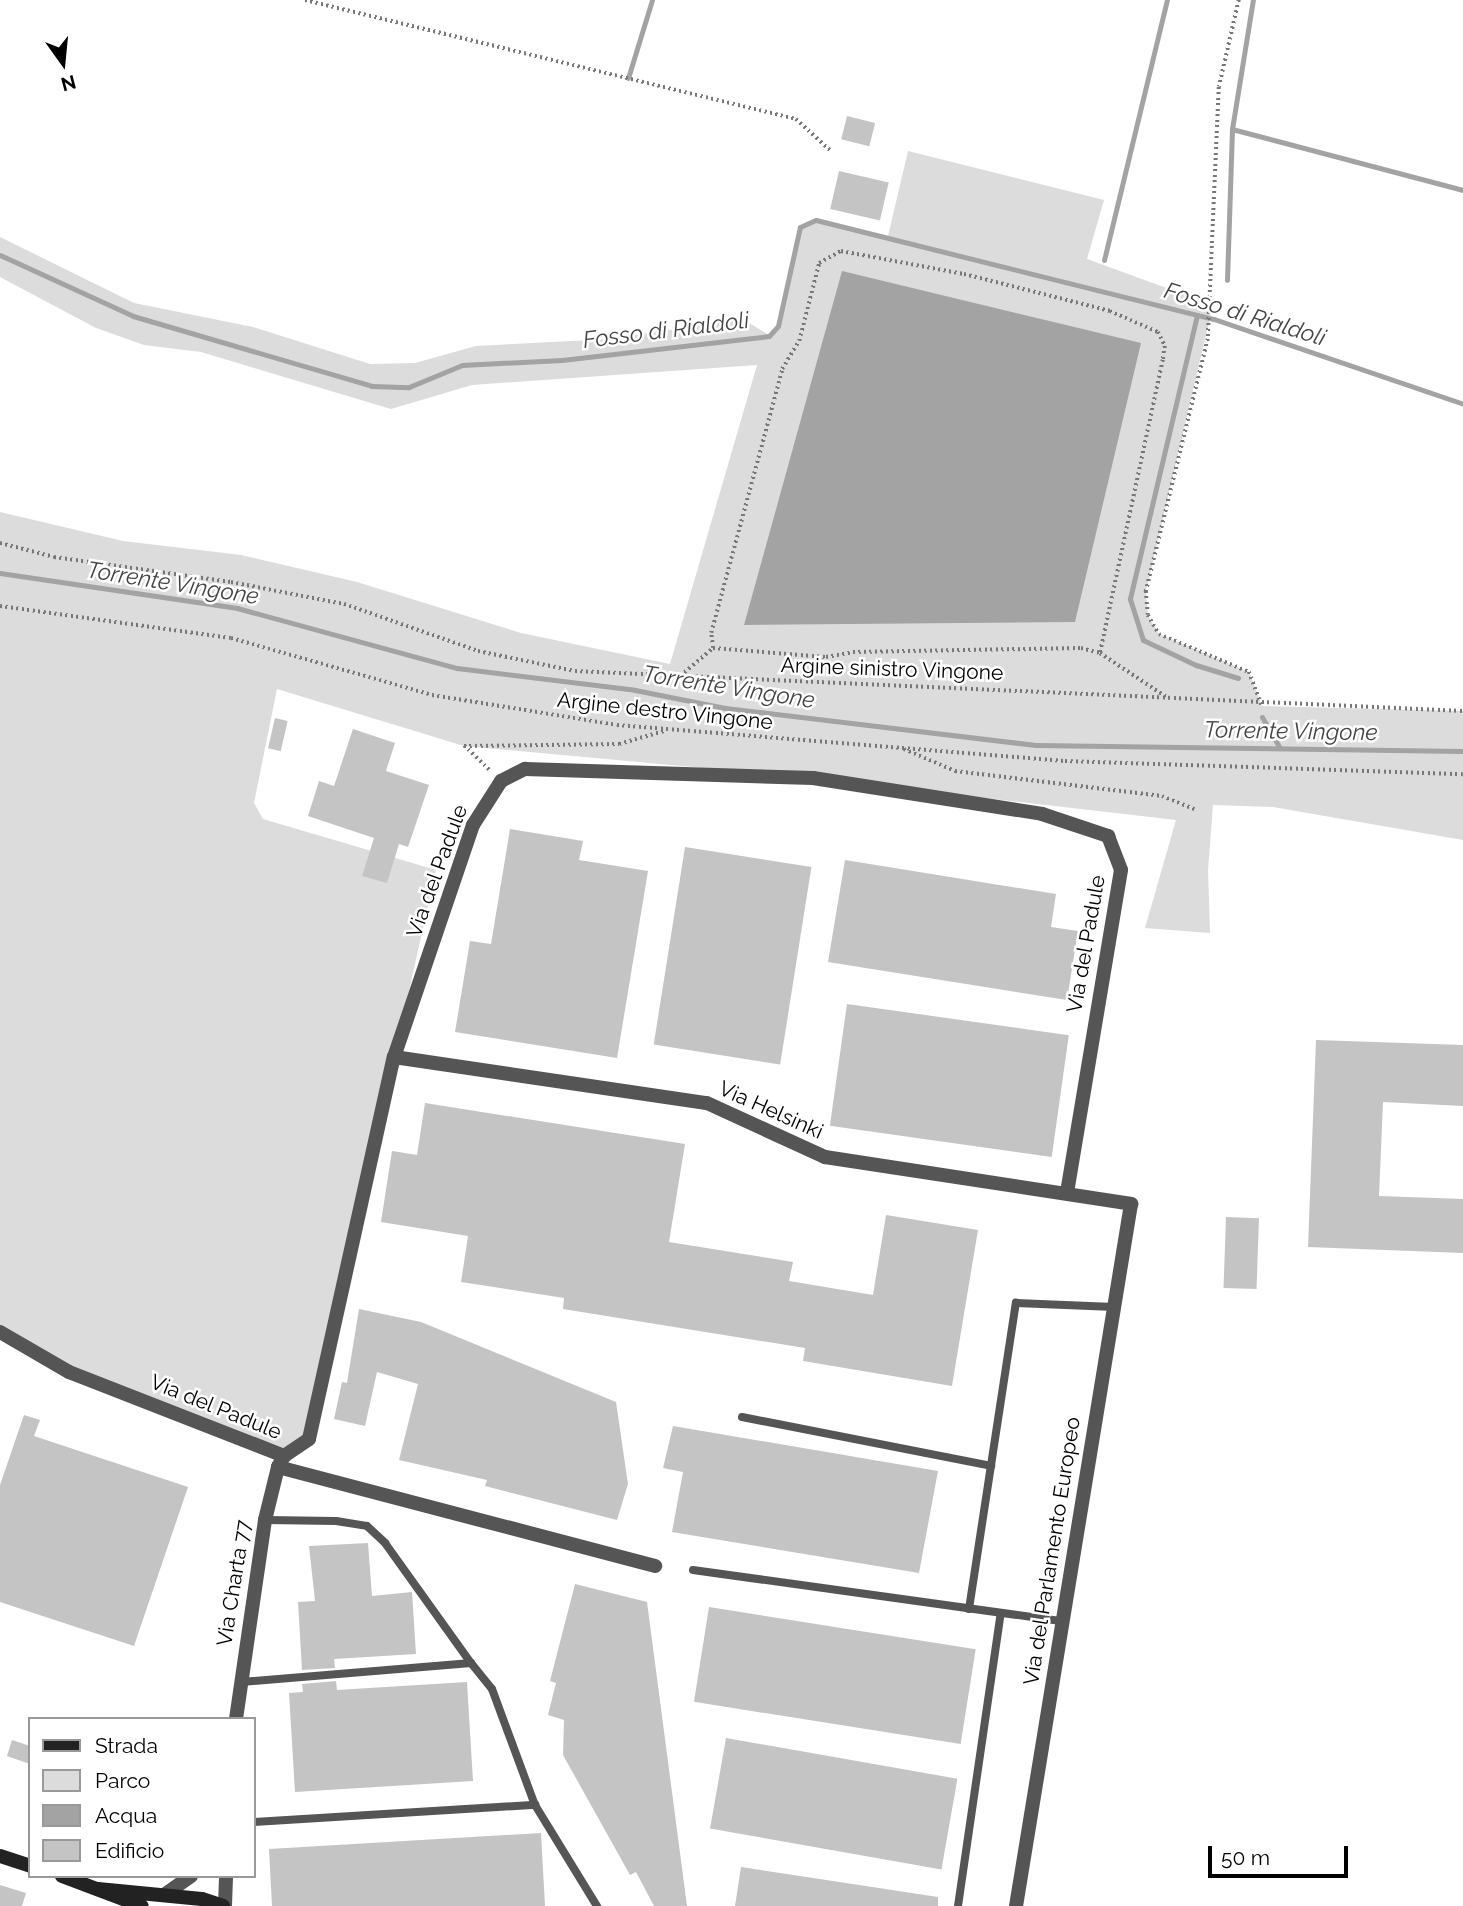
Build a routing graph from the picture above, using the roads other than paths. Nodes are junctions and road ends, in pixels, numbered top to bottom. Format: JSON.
{"nodes":[{"id":1,"x":394,"y":1057,"type":"junction"},
{"id":2,"x":1067,"y":1194,"type":"junction"},
{"id":3,"x":1131,"y":1204,"type":"joint"},
{"id":4,"x":1114,"y":1307,"type":"junction"},
{"id":5,"x":0,"y":1332,"type":"edge"},
{"id":6,"x":742,"y":1417,"type":"dead end"},
{"id":7,"x":281,"y":1462,"type":"junction"},
{"id":8,"x":991,"y":1466,"type":"junction"},
{"id":9,"x":265,"y":1520,"type":"junction"},
{"id":10,"x":655,"y":1566,"type":"dead end"},
{"id":11,"x":693,"y":1570,"type":"dead end"},
{"id":12,"x":970,"y":1609,"type":"junction"},
{"id":13,"x":1001,"y":1613,"type":"junction"},
{"id":14,"x":1062,"y":1621,"type":"junction"},
{"id":15,"x":471,"y":1663,"type":"junction"},
{"id":16,"x":239,"y":1682,"type":"junction"},
{"id":17,"x":236,"y":1717,"type":"edge"},
{"id":18,"x":536,"y":1805,"type":"junction"},
{"id":19,"x":256,"y":1822,"type":"edge"},
{"id":20,"x":0,"y":1856,"type":"edge"},
{"id":21,"x":28,"y":1865,"type":"edge"},
{"id":22,"x":68,"y":1878,"type":"edge"},
{"id":23,"x":188,"y":1878,"type":"edge"},
{"id":24,"x":226,"y":1878,"type":"edge"},
{"id":25,"x":98,"y":1889,"type":"junction"},
{"id":26,"x":164,"y":1895,"type":"junction"},
{"id":27,"x":142,"y":1906,"type":"edge"},
{"id":28,"x":224,"y":1906,"type":"edge"},
{"id":29,"x":597,"y":1906,"type":"edge"},
{"id":30,"x":959,"y":1906,"type":"edge"},
{"id":31,"x":1016,"y":1906,"type":"edge"}],
"edges":[{"from":1,"to":2,"type":"street","name":"Via Helsinki"},
{"from":1,"to":2,"type":"street","name":"Via del Padule"},
{"from":1,"to":7,"type":"street","name":"Via del Padule"},
{"from":2,"to":3,"type":"street","name":"Via Helsinki"},
{"from":3,"to":4,"type":"street","name":"Via del Parlamento Europeo"},
{"from":4,"to":8,"type":"lane"},
{"from":4,"to":14,"type":"street","name":"Via del Parlamento Europeo"},
{"from":5,"to":7,"type":"street","name":"Via del Padule"},
{"from":6,"to":8,"type":"lane"},
{"from":7,"to":9,"type":"street","name":"Via Charta 77"},
{"from":7,"to":10,"type":"street"},
{"from":8,"to":12,"type":"lane"},
{"from":9,"to":15,"type":"lane"},
{"from":9,"to":16,"type":"street","name":"Via Charta 77"},
{"from":11,"to":12,"type":"lane"},
{"from":12,"to":13,"type":"lane"},
{"from":13,"to":14,"type":"lane"},
{"from":13,"to":30,"type":"lane"},
{"from":14,"to":31,"type":"street","name":"Via del Parlamento Europeo"},
{"from":15,"to":16,"type":"lane"},
{"from":15,"to":18,"type":"lane"},
{"from":16,"to":17,"type":"street","name":"Via Charta 77"},
{"from":18,"to":19,"type":"lane"},
{"from":18,"to":29,"type":"lane"},
{"from":20,"to":21,"type":"street"},
{"from":22,"to":25,"type":"street"},
{"from":23,"to":26,"type":"street"},
{"from":24,"to":28,"type":"street"},
{"from":25,"to":26,"type":"street"},
{"from":25,"to":27,"type":"street"},
{"from":26,"to":28,"type":"street"}]}
